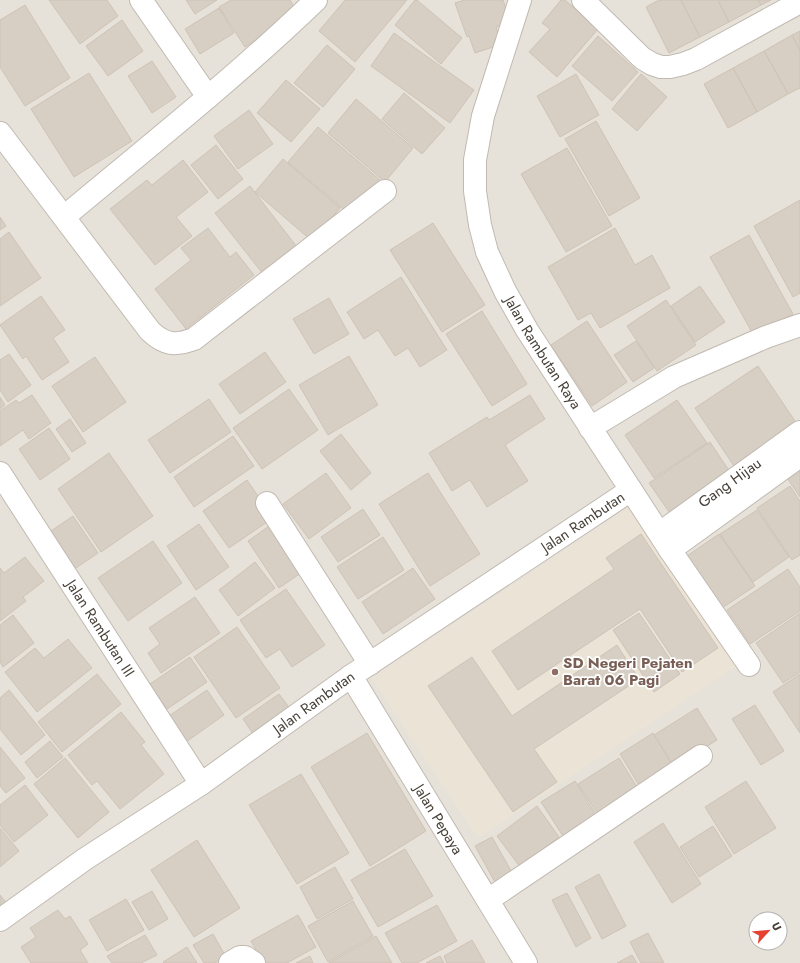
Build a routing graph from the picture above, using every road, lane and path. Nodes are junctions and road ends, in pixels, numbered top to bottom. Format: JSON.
{"nodes":[{"id":1,"x":141,"y":0,"type":"edge"},
{"id":2,"x":316,"y":0,"type":"edge"},
{"id":3,"x":520,"y":0,"type":"edge"},
{"id":4,"x":583,"y":0,"type":"edge"},
{"id":5,"x":800,"y":2,"type":"edge"},
{"id":6,"x":208,"y":96,"type":"junction"},
{"id":7,"x":0,"y":133,"type":"edge"},
{"id":8,"x":385,"y":191,"type":"dead end"},
{"id":9,"x":64,"y":217,"type":"junction"},
{"id":10,"x":800,"y":325,"type":"edge"},
{"id":11,"x":590,"y":428,"type":"junction"},
{"id":12,"x":800,"y":432,"type":"edge"},
{"id":13,"x":800,"y":456,"type":"edge"},
{"id":14,"x":0,"y":473,"type":"edge"},
{"id":15,"x":631,"y":490,"type":"junction"},
{"id":16,"x":267,"y":504,"type":"dead end"},
{"id":17,"x":665,"y":542,"type":"junction"},
{"id":18,"x":370,"y":664,"type":"junction"},
{"id":19,"x":749,"y":665,"type":"dead end"},
{"id":20,"x":351,"y":676,"type":"junction"},
{"id":21,"x":701,"y":756,"type":"dead end"},
{"id":22,"x":202,"y":784,"type":"junction"},
{"id":23,"x":488,"y":900,"type":"junction"},
{"id":24,"x":0,"y":920,"type":"edge"},
{"id":25,"x":230,"y":963,"type":"edge"},
{"id":26,"x":254,"y":963,"type":"edge"},
{"id":27,"x":526,"y":963,"type":"edge"}],
"edges":[{"from":1,"to":6,"type":"street"},
{"from":2,"to":6,"type":"street"},
{"from":3,"to":11,"type":"street","name":"Jalan Rambutan Raya"},
{"from":4,"to":5,"type":"street"},
{"from":6,"to":9,"type":"street"},
{"from":7,"to":9,"type":"street"},
{"from":8,"to":9,"type":"street"},
{"from":10,"to":11,"type":"street"},
{"from":11,"to":15,"type":"street","name":"Jalan Rambutan Raya"},
{"from":12,"to":17,"type":"street","name":"Gang Hijau"},
{"from":13,"to":17,"type":"street"},
{"from":14,"to":22,"type":"street","name":"Jalan Rambutan III"},
{"from":15,"to":17,"type":"street","name":"Jalan Rambutan Raya"},
{"from":15,"to":18,"type":"street","name":"Jalan Rambutan"},
{"from":16,"to":18,"type":"street"},
{"from":17,"to":19,"type":"street","name":"Jalan Rambutan Raya"},
{"from":18,"to":20,"type":"street","name":"Jalan Rambutan"},
{"from":20,"to":22,"type":"street","name":"Jalan Rambutan"},
{"from":20,"to":23,"type":"street","name":"Jalan Pepaya"},
{"from":21,"to":23,"type":"street"},
{"from":22,"to":24,"type":"street","name":"Jalan Rambutan"},
{"from":23,"to":27,"type":"street","name":"Jalan Pepaya"},
{"from":25,"to":26,"type":"street"}]}
